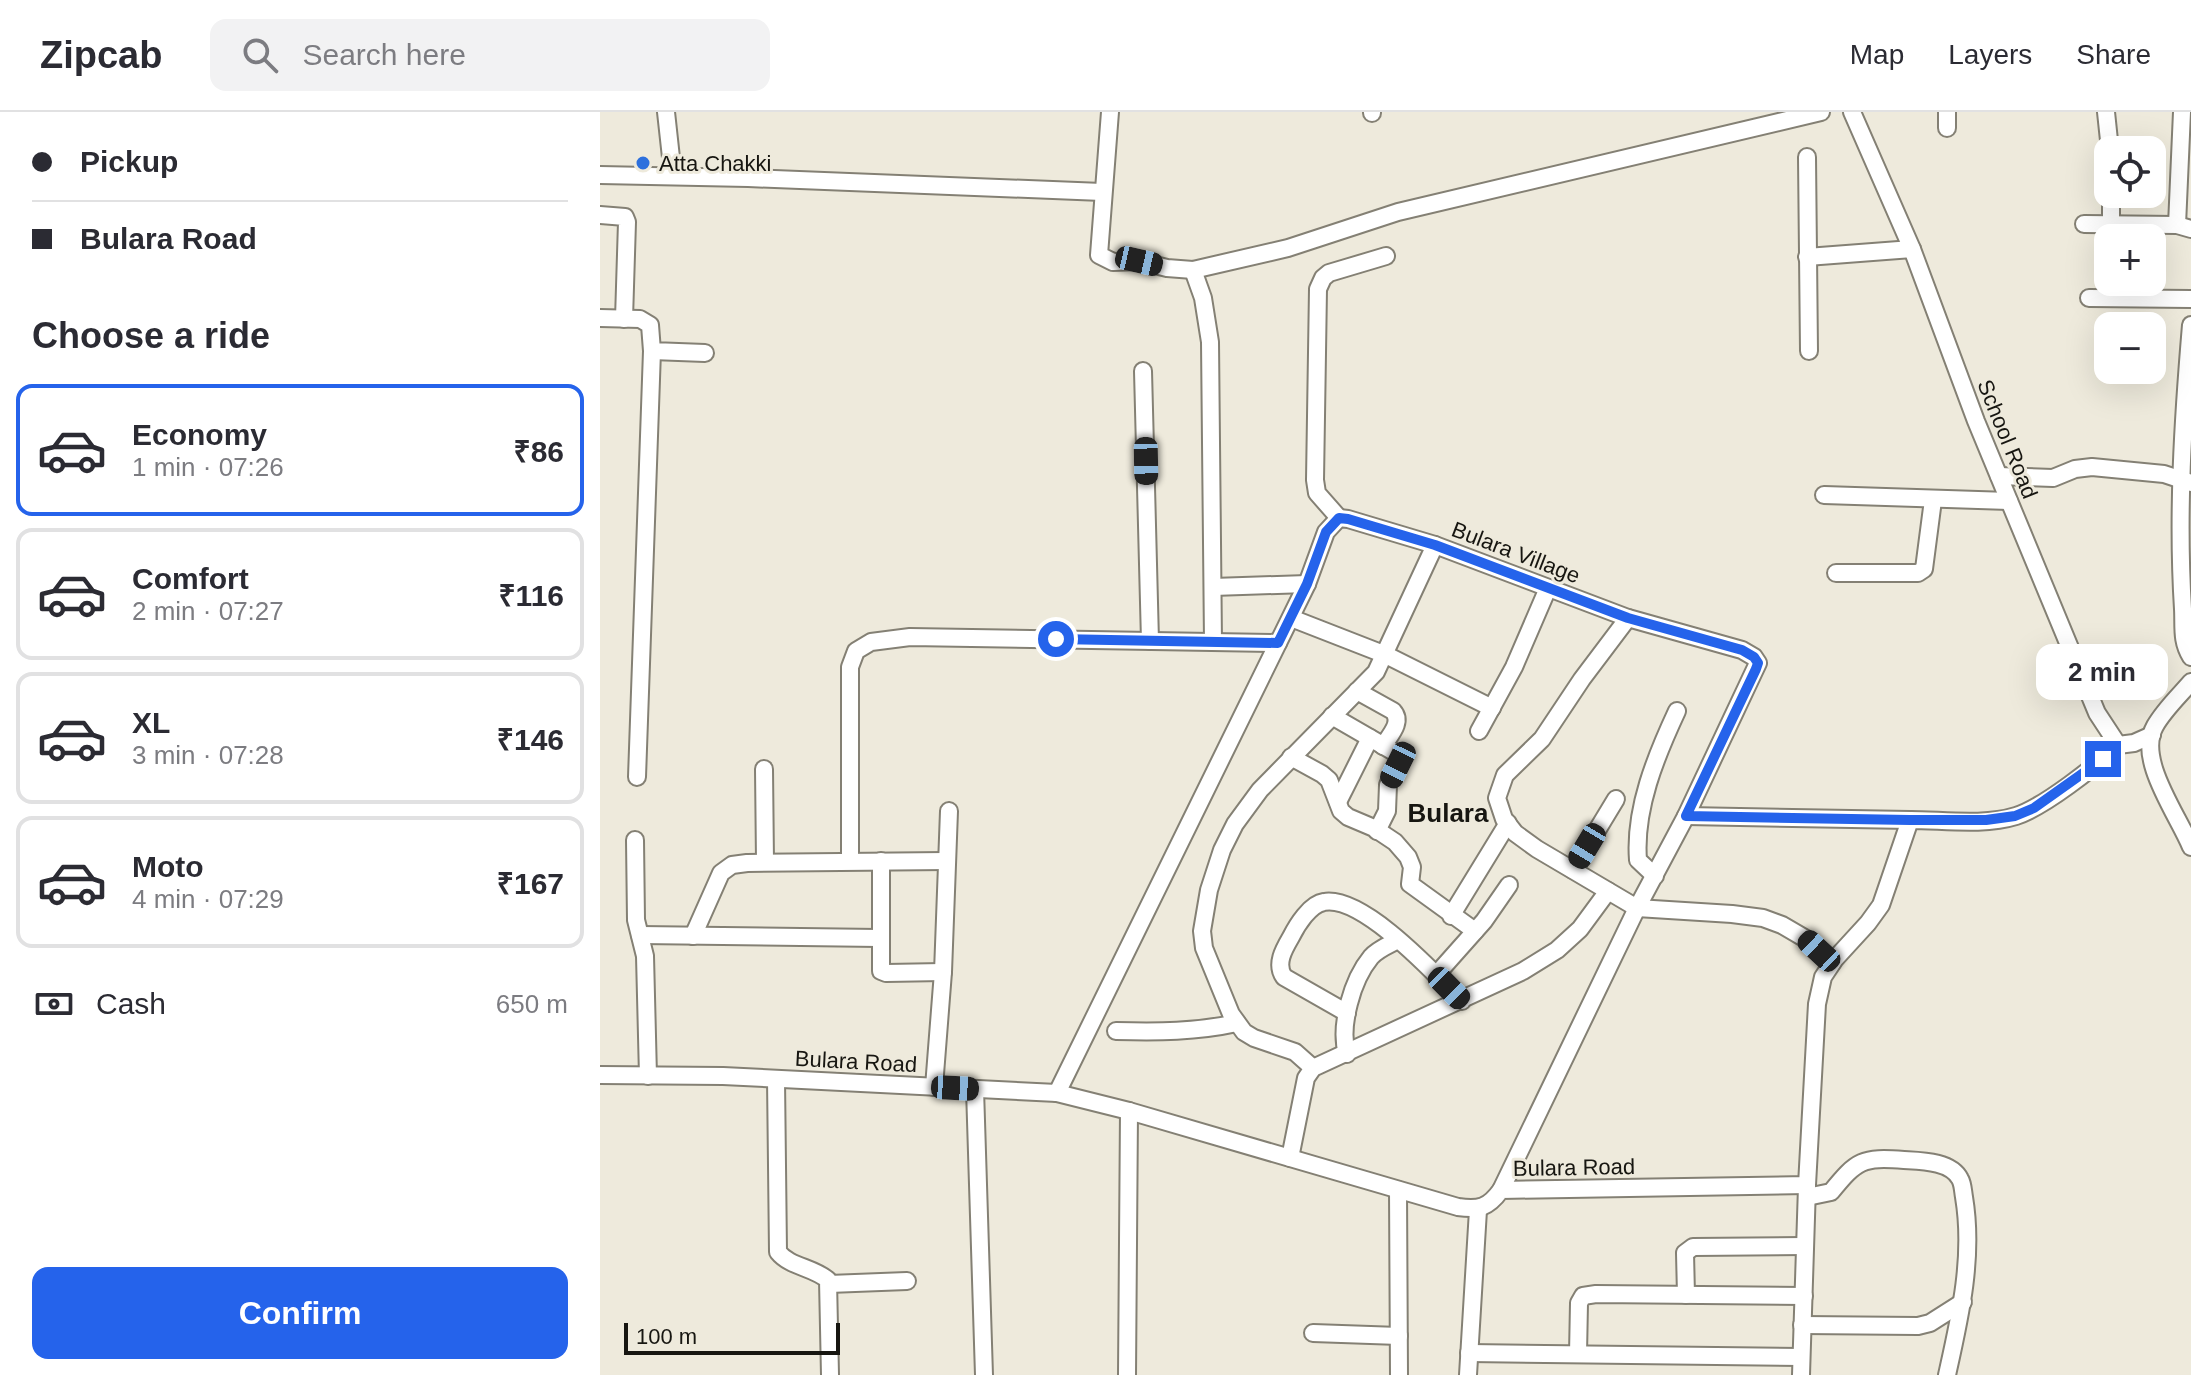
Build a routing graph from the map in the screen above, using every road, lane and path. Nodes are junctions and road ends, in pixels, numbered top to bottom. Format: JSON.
{"nodes":[{"id":1,"x":666,"y":112,"type":"edge"},
{"id":2,"x":1110,"y":112,"type":"edge"},
{"id":3,"x":1821,"y":112,"type":"edge"},
{"id":4,"x":1852,"y":112,"type":"edge"},
{"id":5,"x":2106,"y":112,"type":"edge"},
{"id":6,"x":2182,"y":112,"type":"edge"},
{"id":7,"x":2109,"y":136,"type":"edge"},
{"id":8,"x":1807,"y":157,"type":"dead end"},
{"id":9,"x":600,"y":175,"type":"edge"},
{"id":10,"x":673,"y":176,"type":"junction"},
{"id":11,"x":1102,"y":192,"type":"junction"},
{"id":12,"x":2111,"y":208,"type":"edge"},
{"id":13,"x":600,"y":215,"type":"edge"},
{"id":14,"x":2084,"y":224,"type":"dead end"},
{"id":15,"x":2094,"y":224,"type":"edge"},
{"id":16,"x":2111,"y":224,"type":"edge"},
{"id":17,"x":2184,"y":227,"type":"edge"},
{"id":18,"x":1912,"y":249,"type":"junction"},
{"id":19,"x":1386,"y":256,"type":"dead end"},
{"id":20,"x":1807,"y":257,"type":"junction"},
{"id":21,"x":1193,"y":270,"type":"junction"},
{"id":22,"x":2089,"y":298,"type":"dead end"},
{"id":23,"x":2191,"y":299,"type":"edge"},
{"id":24,"x":600,"y":318,"type":"edge"},
{"id":25,"x":624,"y":319,"type":"junction"},
{"id":26,"x":2191,"y":325,"type":"edge"},
{"id":27,"x":652,"y":351,"type":"junction"},
{"id":28,"x":1809,"y":351,"type":"dead end"},
{"id":29,"x":705,"y":353,"type":"dead end"},
{"id":30,"x":1143,"y":371,"type":"dead end"},
{"id":31,"x":1999,"y":476,"type":"junction"},
{"id":32,"x":2185,"y":482,"type":"edge"},
{"id":33,"x":1824,"y":495,"type":"dead end"},
{"id":34,"x":1933,"y":500,"type":"junction"},
{"id":35,"x":2009,"y":501,"type":"junction"},
{"id":36,"x":1339,"y":518,"type":"junction"},
{"id":37,"x":1435,"y":545,"type":"junction"},
{"id":38,"x":1836,"y":573,"type":"dead end"},
{"id":39,"x":1307,"y":584,"type":"junction"},
{"id":40,"x":1213,"y":587,"type":"junction"},
{"id":41,"x":1548,"y":588,"type":"junction"},
{"id":42,"x":1291,"y":618,"type":"junction"},
{"id":43,"x":1628,"y":618,"type":"junction"},
{"id":44,"x":1150,"y":641,"type":"junction"},
{"id":45,"x":1213,"y":642,"type":"junction"},
{"id":46,"x":1278,"y":643,"type":"junction"},
{"id":47,"x":1386,"y":655,"type":"junction"},
{"id":48,"x":2191,"y":657,"type":"edge"},
{"id":49,"x":2191,"y":682,"type":"edge"},
{"id":50,"x":1357,"y":691,"type":"junction"},
{"id":51,"x":1492,"y":708,"type":"junction"},
{"id":52,"x":1677,"y":711,"type":"dead end"},
{"id":53,"x":1332,"y":716,"type":"junction"},
{"id":54,"x":1479,"y":731,"type":"dead end"},
{"id":55,"x":2152,"y":735,"type":"junction"},
{"id":56,"x":1377,"y":742,"type":"junction"},
{"id":57,"x":2118,"y":745,"type":"junction"},
{"id":58,"x":1291,"y":757,"type":"junction"},
{"id":59,"x":764,"y":769,"type":"dead end"},
{"id":60,"x":637,"y":777,"type":"dead end"},
{"id":61,"x":1616,"y":799,"type":"dead end"},
{"id":62,"x":1338,"y":802,"type":"junction"},
{"id":63,"x":949,"y":811,"type":"dead end"},
{"id":64,"x":1686,"y":816,"type":"junction"},
{"id":65,"x":1910,"y":820,"type":"junction"},
{"id":66,"x":1508,"y":823,"type":"junction"},
{"id":67,"x":1377,"y":831,"type":"junction"},
{"id":68,"x":635,"y":840,"type":"dead end"},
{"id":69,"x":2190,"y":843,"type":"edge"},
{"id":70,"x":850,"y":861,"type":"junction"},
{"id":71,"x":881,"y":861,"type":"junction"},
{"id":72,"x":947,"y":861,"type":"junction"},
{"id":73,"x":765,"y":862,"type":"junction"},
{"id":74,"x":1573,"y":870,"type":"junction"},
{"id":75,"x":1655,"y":876,"type":"junction"},
{"id":76,"x":1509,"y":885,"type":"dead end"},
{"id":77,"x":1608,"y":891,"type":"junction"},
{"id":78,"x":1637,"y":908,"type":"junction"},
{"id":79,"x":1451,"y":916,"type":"junction"},
{"id":80,"x":1475,"y":931,"type":"junction"},
{"id":81,"x":640,"y":935,"type":"junction"},
{"id":82,"x":693,"y":936,"type":"junction"},
{"id":83,"x":879,"y":938,"type":"junction"},
{"id":84,"x":1398,"y":940,"type":"junction"},
{"id":85,"x":1832,"y":963,"type":"junction"},
{"id":86,"x":943,"y":972,"type":"junction"},
{"id":87,"x":1436,"y":975,"type":"junction"},
{"id":88,"x":1462,"y":1001,"type":"junction"},
{"id":89,"x":1347,"y":1013,"type":"junction"},
{"id":90,"x":1237,"y":1023,"type":"junction"},
{"id":91,"x":1116,"y":1031,"type":"dead end"},
{"id":92,"x":1347,"y":1054,"type":"junction"},
{"id":93,"x":1313,"y":1068,"type":"junction"},
{"id":94,"x":600,"y":1075,"type":"edge"},
{"id":95,"x":648,"y":1076,"type":"junction"},
{"id":96,"x":776,"y":1079,"type":"junction"},
{"id":97,"x":934,"y":1087,"type":"junction"},
{"id":98,"x":975,"y":1089,"type":"junction"},
{"id":99,"x":1057,"y":1093,"type":"junction"},
{"id":100,"x":1129,"y":1111,"type":"junction"},
{"id":101,"x":1290,"y":1158,"type":"junction"},
{"id":102,"x":1398,"y":1190,"type":"junction"},
{"id":103,"x":1501,"y":1190,"type":"junction"},
{"id":104,"x":1807,"y":1191,"type":"junction"},
{"id":105,"x":1478,"y":1210,"type":"junction"},
{"id":106,"x":1805,"y":1246,"type":"junction"},
{"id":107,"x":907,"y":1281,"type":"dead end"},
{"id":108,"x":829,"y":1284,"type":"junction"},
{"id":109,"x":1686,"y":1295,"type":"junction"},
{"id":110,"x":1804,"y":1296,"type":"junction"},
{"id":111,"x":1963,"y":1302,"type":"junction"},
{"id":112,"x":1802,"y":1325,"type":"junction"},
{"id":113,"x":1313,"y":1333,"type":"dead end"},
{"id":114,"x":1399,"y":1336,"type":"junction"},
{"id":115,"x":1469,"y":1353,"type":"junction"},
{"id":116,"x":1578,"y":1354,"type":"junction"},
{"id":117,"x":1801,"y":1357,"type":"junction"},
{"id":118,"x":830,"y":1375,"type":"edge"},
{"id":119,"x":984,"y":1375,"type":"edge"},
{"id":120,"x":1127,"y":1375,"type":"edge"},
{"id":121,"x":1399,"y":1375,"type":"edge"},
{"id":122,"x":1468,"y":1375,"type":"edge"},
{"id":123,"x":1801,"y":1375,"type":"edge"},
{"id":124,"x":1947,"y":1375,"type":"edge"}],
"edges":[{"from":1,"to":10,"type":"street"},
{"from":2,"to":11,"type":"street"},
{"from":3,"to":21,"type":"street"},
{"from":4,"to":18,"type":"street","name":"School Road"},
{"from":5,"to":7,"type":"street"},
{"from":6,"to":17,"type":"street"},
{"from":8,"to":20,"type":"street"},
{"from":9,"to":10,"type":"street"},
{"from":10,"to":11,"type":"street"},
{"from":11,"to":21,"type":"street"},
{"from":12,"to":16,"type":"street"},
{"from":13,"to":25,"type":"street"},
{"from":14,"to":15,"type":"street"},
{"from":18,"to":20,"type":"street"},
{"from":18,"to":31,"type":"street","name":"School Road"},
{"from":19,"to":36,"type":"street"},
{"from":20,"to":28,"type":"street"},
{"from":21,"to":40,"type":"street"},
{"from":22,"to":23,"type":"street"},
{"from":24,"to":25,"type":"street"},
{"from":25,"to":27,"type":"street"},
{"from":26,"to":32,"type":"street"},
{"from":27,"to":29,"type":"street"},
{"from":27,"to":60,"type":"street"},
{"from":30,"to":44,"type":"street"},
{"from":31,"to":32,"type":"street"},
{"from":31,"to":35,"type":"street","name":"School Road"},
{"from":32,"to":48,"type":"street"},
{"from":33,"to":34,"type":"street"},
{"from":34,"to":35,"type":"street"},
{"from":34,"to":38,"type":"street"},
{"from":35,"to":57,"type":"street","name":"School Road"},
{"from":36,"to":37,"type":"street","name":"Bulara Village"},
{"from":36,"to":39,"type":"street"},
{"from":37,"to":41,"type":"street","name":"Bulara Village"},
{"from":37,"to":47,"type":"street"},
{"from":39,"to":40,"type":"street"},
{"from":39,"to":42,"type":"street"},
{"from":40,"to":45,"type":"street"},
{"from":41,"to":43,"type":"street","name":"Bulara Village"},
{"from":41,"to":51,"type":"street"},
{"from":42,"to":46,"type":"street"},
{"from":42,"to":47,"type":"street"},
{"from":43,"to":64,"type":"street","name":"Bulara Village"},
{"from":43,"to":66,"type":"street"},
{"from":44,"to":45,"type":"street"},
{"from":44,"to":70,"type":"street"},
{"from":45,"to":46,"type":"street"},
{"from":46,"to":99,"type":"street"},
{"from":47,"to":50,"type":"street"},
{"from":47,"to":51,"type":"street"},
{"from":49,"to":55,"type":"street"},
{"from":50,"to":53,"type":"street"},
{"from":50,"to":56,"type":"street"},
{"from":51,"to":54,"type":"street"},
{"from":52,"to":75,"type":"street"},
{"from":53,"to":56,"type":"street"},
{"from":53,"to":58,"type":"street"},
{"from":55,"to":57,"type":"street"},
{"from":55,"to":69,"type":"street"},
{"from":56,"to":62,"type":"street"},
{"from":56,"to":67,"type":"street"},
{"from":57,"to":65,"type":"street"},
{"from":58,"to":62,"type":"street"},
{"from":58,"to":90,"type":"street"},
{"from":59,"to":73,"type":"street"},
{"from":61,"to":74,"type":"street"},
{"from":62,"to":67,"type":"street"},
{"from":63,"to":72,"type":"street"},
{"from":64,"to":65,"type":"street"},
{"from":64,"to":75,"type":"street"},
{"from":65,"to":85,"type":"street"},
{"from":66,"to":74,"type":"street"},
{"from":66,"to":79,"type":"street"},
{"from":67,"to":79,"type":"street"},
{"from":68,"to":81,"type":"street"},
{"from":70,"to":71,"type":"street"},
{"from":70,"to":73,"type":"street"},
{"from":71,"to":72,"type":"street"},
{"from":71,"to":83,"type":"street"},
{"from":72,"to":86,"type":"street"},
{"from":73,"to":82,"type":"street"},
{"from":74,"to":77,"type":"street"},
{"from":75,"to":78,"type":"street"},
{"from":76,"to":80,"type":"street"},
{"from":77,"to":78,"type":"street"},
{"from":77,"to":88,"type":"street"},
{"from":78,"to":85,"type":"street"},
{"from":78,"to":103,"type":"street"},
{"from":79,"to":80,"type":"street"},
{"from":80,"to":87,"type":"street"},
{"from":81,"to":82,"type":"street"},
{"from":81,"to":95,"type":"street"},
{"from":82,"to":83,"type":"street"},
{"from":83,"to":86,"type":"street"},
{"from":84,"to":87,"type":"street"},
{"from":84,"to":89,"type":"street"},
{"from":84,"to":89,"type":"street"},
{"from":85,"to":104,"type":"street"},
{"from":86,"to":97,"type":"street"},
{"from":87,"to":88,"type":"street"},
{"from":88,"to":92,"type":"street"},
{"from":89,"to":92,"type":"street"},
{"from":90,"to":91,"type":"street"},
{"from":90,"to":93,"type":"street"},
{"from":92,"to":93,"type":"street"},
{"from":93,"to":101,"type":"street"},
{"from":94,"to":95,"type":"street","name":"Bulara Road"},
{"from":95,"to":96,"type":"street","name":"Bulara Road"},
{"from":96,"to":97,"type":"street","name":"Bulara Road"},
{"from":96,"to":108,"type":"street"},
{"from":97,"to":98,"type":"street","name":"Bulara Road"},
{"from":98,"to":99,"type":"street","name":"Bulara Road"},
{"from":98,"to":119,"type":"street"},
{"from":99,"to":100,"type":"street","name":"Bulara Road"},
{"from":100,"to":101,"type":"street","name":"Bulara Road"},
{"from":100,"to":120,"type":"street"},
{"from":101,"to":102,"type":"street","name":"Bulara Road"},
{"from":102,"to":105,"type":"street","name":"Bulara Road"},
{"from":102,"to":114,"type":"street"},
{"from":103,"to":104,"type":"street","name":"Bulara Road"},
{"from":103,"to":105,"type":"street","name":"Bulara Road"},
{"from":104,"to":106,"type":"street"},
{"from":104,"to":111,"type":"street"},
{"from":105,"to":115,"type":"street"},
{"from":106,"to":109,"type":"street"},
{"from":106,"to":110,"type":"street"},
{"from":107,"to":108,"type":"street"},
{"from":108,"to":118,"type":"street"},
{"from":109,"to":110,"type":"street"},
{"from":109,"to":116,"type":"street"},
{"from":110,"to":112,"type":"street"},
{"from":111,"to":112,"type":"street"},
{"from":111,"to":124,"type":"street"},
{"from":112,"to":117,"type":"street"},
{"from":113,"to":114,"type":"street"},
{"from":114,"to":121,"type":"street"},
{"from":115,"to":116,"type":"street"},
{"from":115,"to":122,"type":"street"},
{"from":116,"to":117,"type":"street"},
{"from":117,"to":123,"type":"street"}]}
